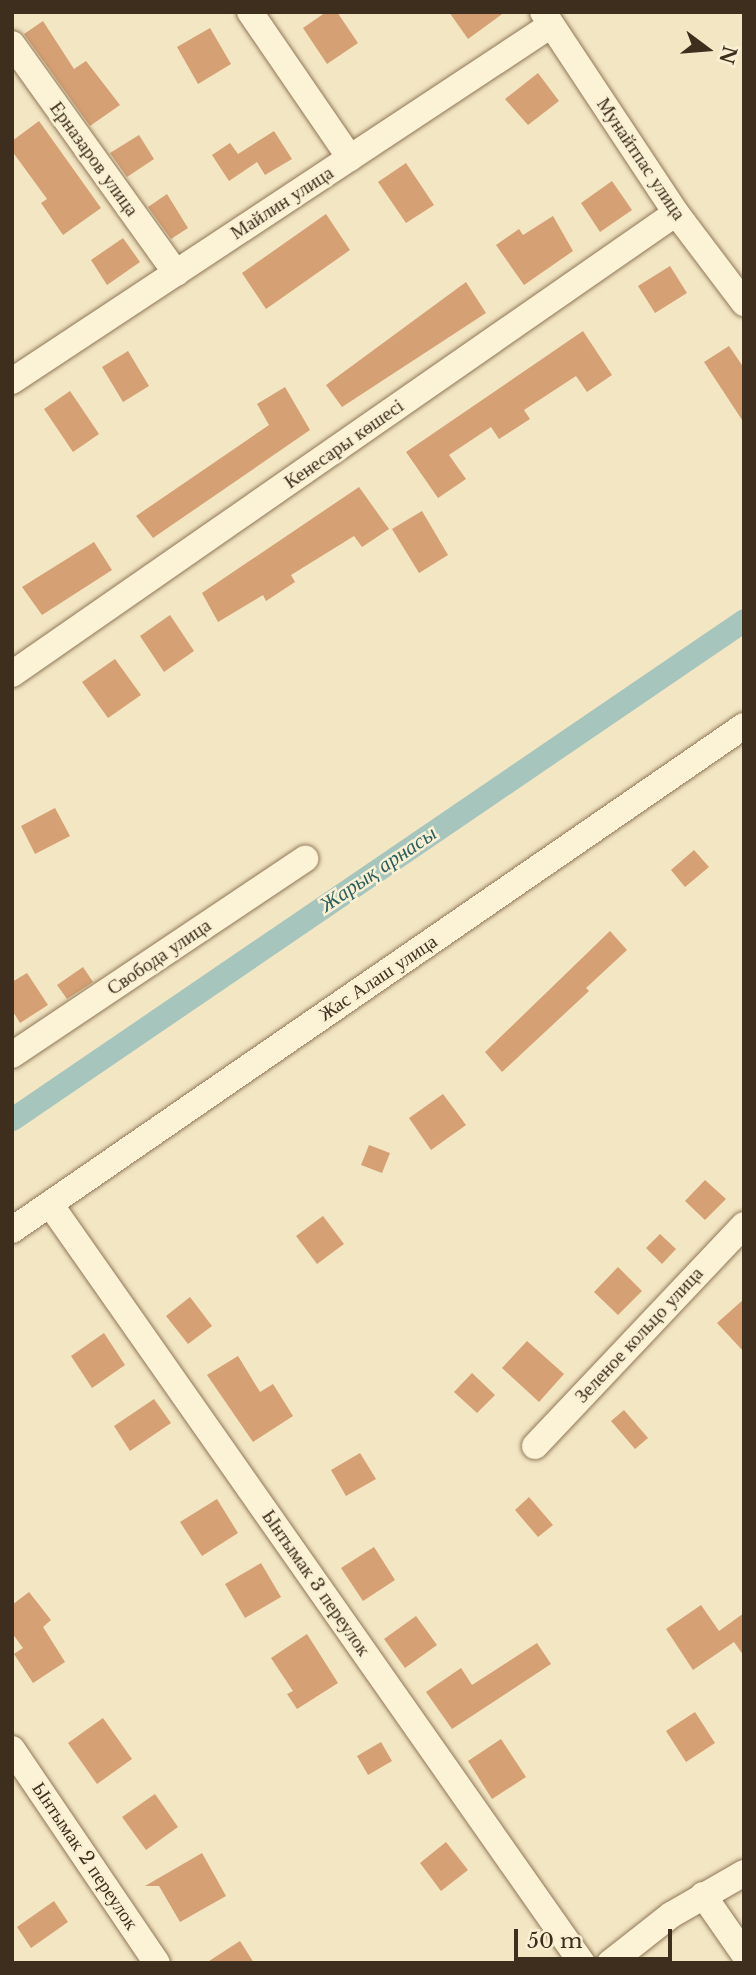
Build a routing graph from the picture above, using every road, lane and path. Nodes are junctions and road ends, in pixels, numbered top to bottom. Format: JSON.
{"nodes":[{"id":1,"x":250,"y":12,"type":"edge"},
{"id":2,"x":547,"y":19,"type":"edge"},
{"id":3,"x":12,"y":44,"type":"edge"},
{"id":4,"x":350,"y":158,"type":"junction"},
{"id":5,"x":676,"y":214,"type":"junction"},
{"id":6,"x":176,"y":273,"type":"junction"},
{"id":7,"x":744,"y":303,"type":"edge"},
{"id":8,"x":12,"y":381,"type":"edge"},
{"id":9,"x":12,"y":674,"type":"edge"},
{"id":10,"x":744,"y":726,"type":"edge"},
{"id":11,"x":305,"y":859,"type":"dead end"},
{"id":12,"x":12,"y":1055,"type":"edge"},
{"id":13,"x":50,"y":1204,"type":"junction"},
{"id":14,"x":744,"y":1225,"type":"edge"},
{"id":15,"x":12,"y":1230,"type":"edge"},
{"id":16,"x":535,"y":1446,"type":"dead end"},
{"id":17,"x":12,"y":1749,"type":"edge"},
{"id":18,"x":744,"y":1872,"type":"edge"},
{"id":19,"x":703,"y":1895,"type":"junction"},
{"id":20,"x":744,"y":1954,"type":"edge"},
{"id":21,"x":157,"y":1963,"type":"edge"},
{"id":22,"x":582,"y":1963,"type":"edge"},
{"id":23,"x":610,"y":1963,"type":"edge"}],
"edges":[{"from":1,"to":4,"type":"street"},
{"from":2,"to":4,"type":"street","name":"Майлин улица"},
{"from":2,"to":5,"type":"street","name":"Мунайтпас улица"},
{"from":3,"to":6,"type":"street","name":"Ерназаров улица"},
{"from":4,"to":6,"type":"street","name":"Майлин улица"},
{"from":5,"to":7,"type":"street","name":"Мунайтпас улица"},
{"from":5,"to":9,"type":"street","name":"Кенесары көшесі"},
{"from":6,"to":8,"type":"street","name":"Майлин улица"},
{"from":10,"to":13,"type":"street","name":"Жас Алаш улица"},
{"from":11,"to":12,"type":"street","name":"Свобода улица"},
{"from":13,"to":15,"type":"street","name":"Жас Алаш улица"},
{"from":13,"to":22,"type":"street","name":"Ынтымак 3 переулок"},
{"from":14,"to":16,"type":"street","name":"Зеленое кольцо улица"},
{"from":17,"to":21,"type":"street","name":"Ынтымак 2 переулок"},
{"from":18,"to":19,"type":"street"},
{"from":19,"to":20,"type":"street"},
{"from":19,"to":23,"type":"street"}]}
